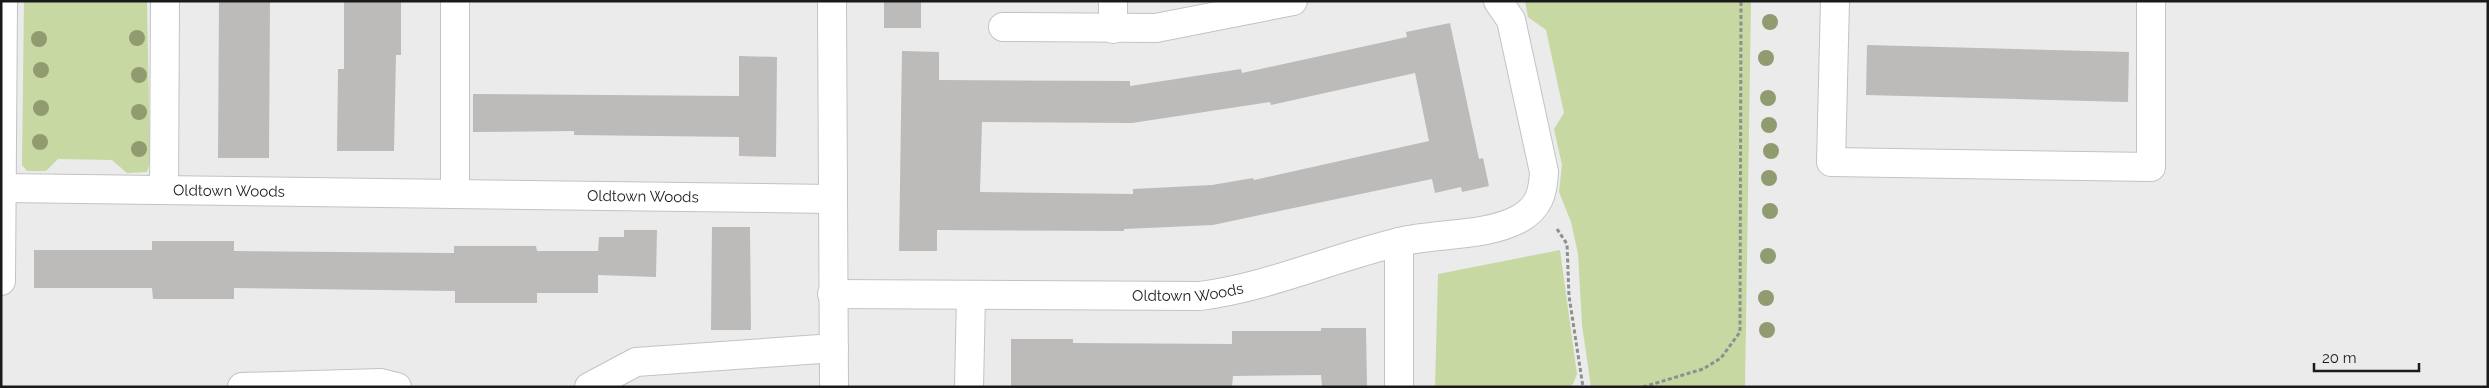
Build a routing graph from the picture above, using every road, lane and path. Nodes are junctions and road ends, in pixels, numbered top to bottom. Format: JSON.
{"nodes":[{"id":1,"x":3,"y":1,"type":"edge"},
{"id":2,"x":165,"y":1,"type":"edge"},
{"id":3,"x":455,"y":1,"type":"edge"},
{"id":4,"x":832,"y":1,"type":"edge"},
{"id":5,"x":1113,"y":1,"type":"edge"},
{"id":6,"x":1293,"y":1,"type":"edge"},
{"id":7,"x":1498,"y":1,"type":"edge"},
{"id":8,"x":1741,"y":1,"type":"edge"},
{"id":9,"x":1834,"y":1,"type":"edge"},
{"id":10,"x":2151,"y":1,"type":"edge"},
{"id":11,"x":1003,"y":27,"type":"dead end"},
{"id":12,"x":1114,"y":29,"type":"junction"},
{"id":13,"x":3,"y":188,"type":"junction"},
{"id":14,"x":164,"y":190,"type":"junction"},
{"id":15,"x":455,"y":193,"type":"junction"},
{"id":16,"x":831,"y":199,"type":"junction"},
{"id":17,"x":1534,"y":206,"type":"junction"},
{"id":18,"x":1399,"y":242,"type":"junction"},
{"id":19,"x":1,"y":281,"type":"edge"},
{"id":20,"x":832,"y":294,"type":"junction"},
{"id":21,"x":971,"y":296,"type":"junction"},
{"id":22,"x":834,"y":348,"type":"junction"},
{"id":23,"x":242,"y":387,"type":"edge"},
{"id":24,"x":397,"y":387,"type":"edge"},
{"id":25,"x":589,"y":387,"type":"edge"},
{"id":26,"x":834,"y":387,"type":"edge"},
{"id":27,"x":969,"y":387,"type":"edge"},
{"id":28,"x":1399,"y":387,"type":"edge"},
{"id":29,"x":1583,"y":387,"type":"edge"},
{"id":30,"x":1644,"y":387,"type":"edge"}],
"edges":[{"from":1,"to":13,"type":"street"},
{"from":2,"to":14,"type":"street"},
{"from":3,"to":15,"type":"street"},
{"from":4,"to":16,"type":"street"},
{"from":5,"to":12,"type":"street"},
{"from":6,"to":12,"type":"street"},
{"from":7,"to":17,"type":"street"},
{"from":8,"to":30,"type":"path"},
{"from":9,"to":10,"type":"street"},
{"from":11,"to":12,"type":"street"},
{"from":13,"to":14,"type":"street","name":"Oldtown Woods"},
{"from":13,"to":19,"type":"street"},
{"from":14,"to":15,"type":"street","name":"Oldtown Woods"},
{"from":15,"to":16,"type":"street","name":"Oldtown Woods"},
{"from":16,"to":20,"type":"street"},
{"from":17,"to":18,"type":"street","name":"Oldtown Woods"},
{"from":17,"to":29,"type":"path"},
{"from":18,"to":21,"type":"street","name":"Oldtown Woods"},
{"from":18,"to":28,"type":"street"},
{"from":20,"to":21,"type":"street","name":"Oldtown Woods"},
{"from":20,"to":22,"type":"street"},
{"from":21,"to":27,"type":"street"},
{"from":22,"to":25,"type":"street"},
{"from":22,"to":26,"type":"street"},
{"from":23,"to":24,"type":"street"}]}
